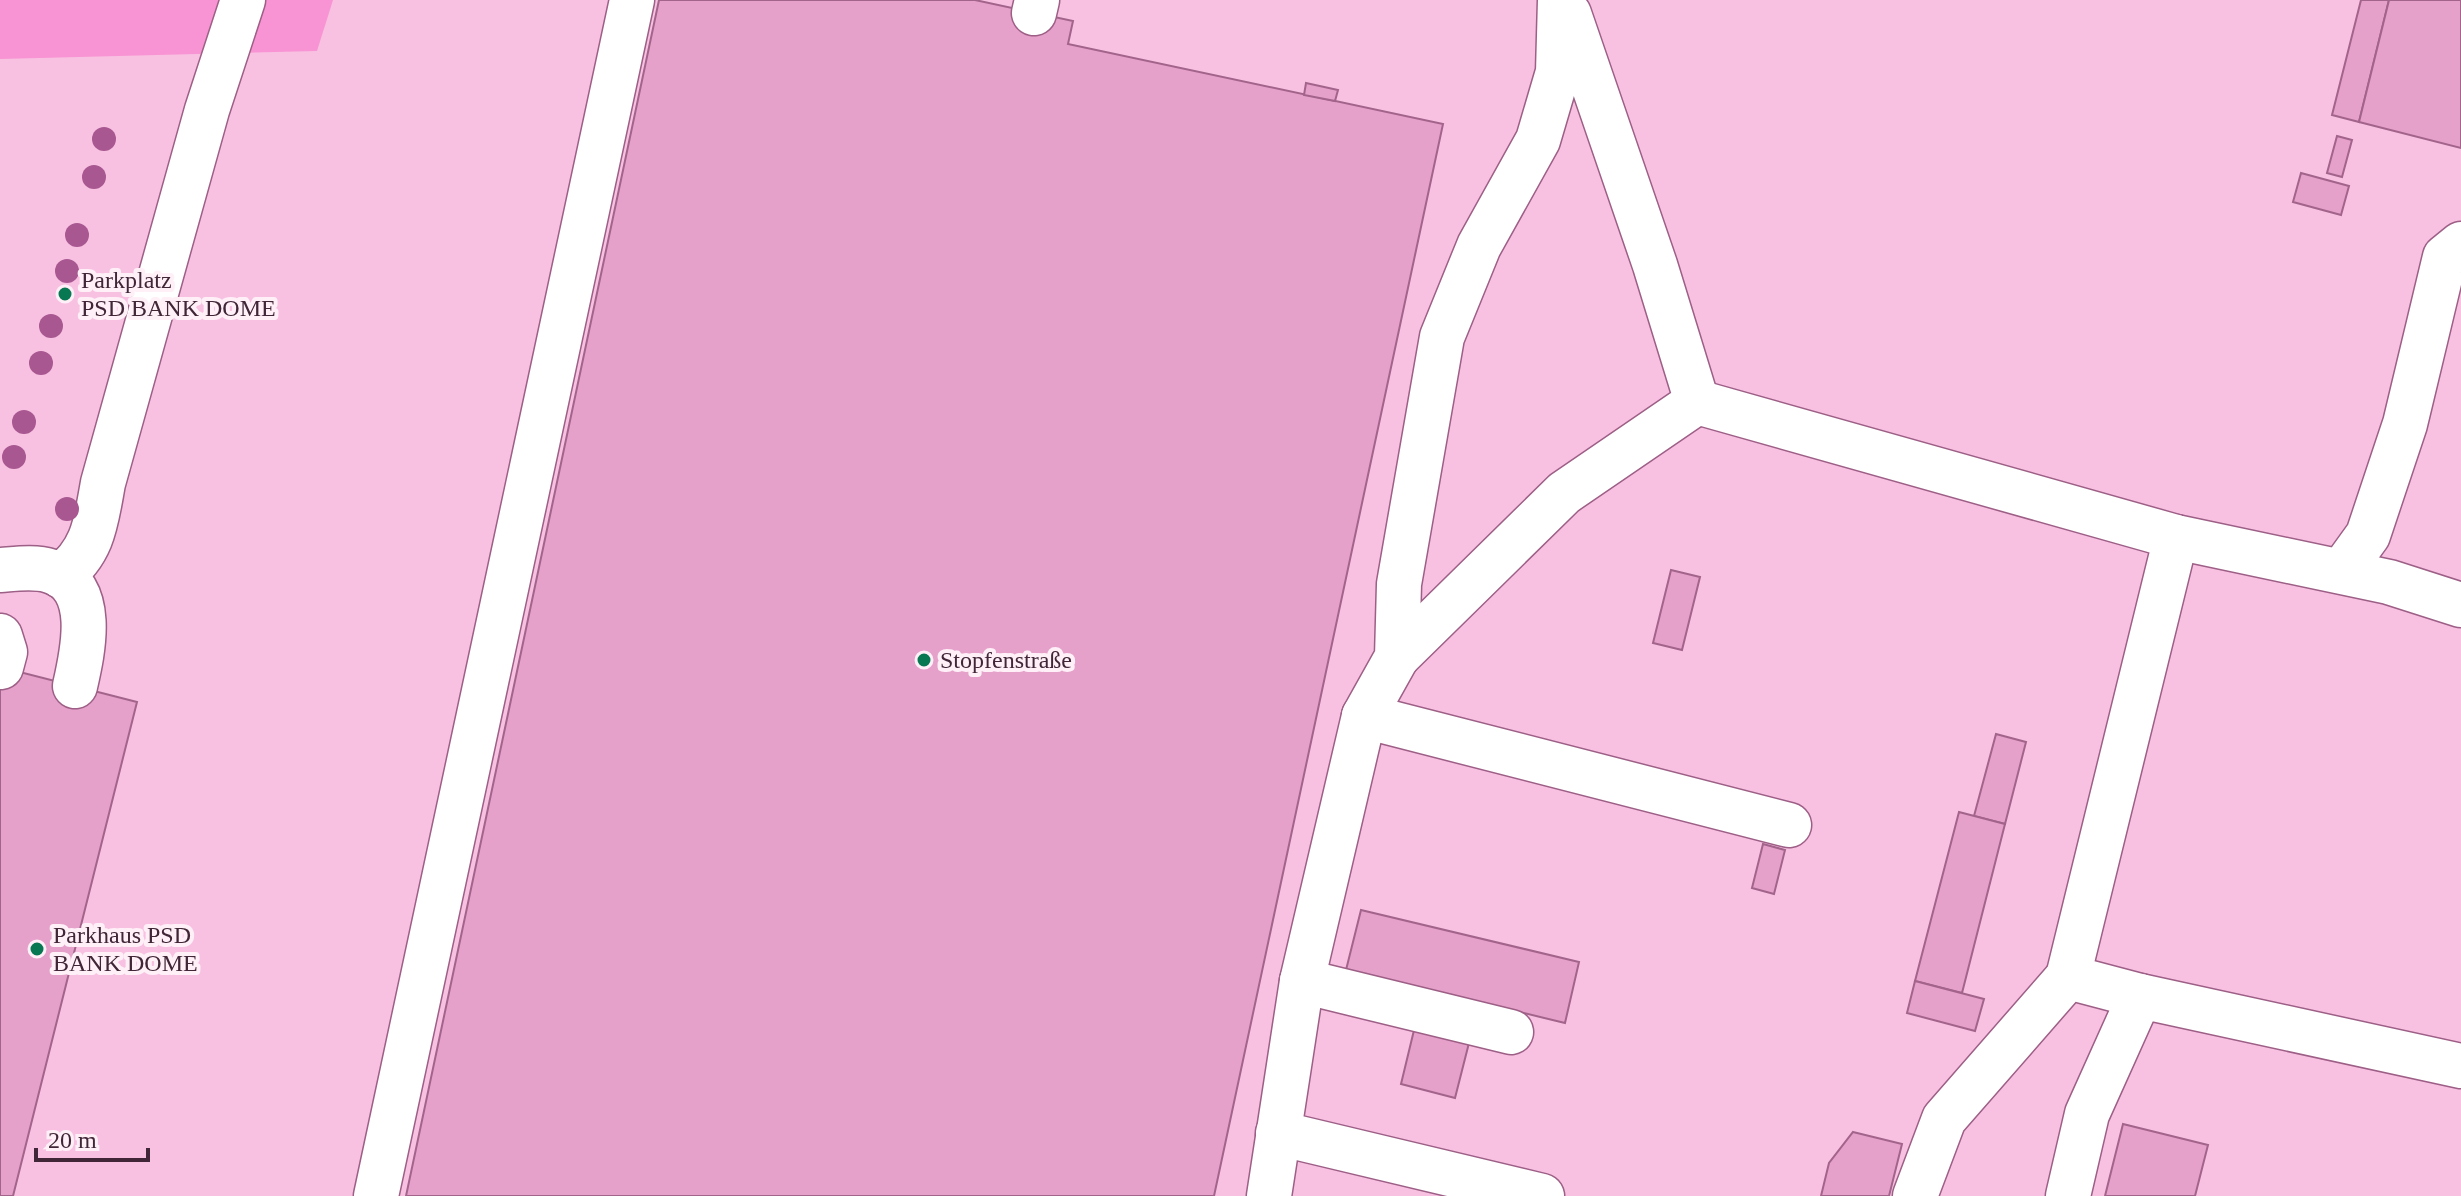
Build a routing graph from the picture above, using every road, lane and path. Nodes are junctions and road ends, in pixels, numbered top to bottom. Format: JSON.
{"nodes":[{"id":1,"x":243,"y":0,"type":"edge"},
{"id":2,"x":632,"y":0,"type":"edge"},
{"id":3,"x":1562,"y":0,"type":"edge"},
{"id":4,"x":2461,"y":244,"type":"edge"},
{"id":5,"x":1697,"y":402,"type":"junction"},
{"id":6,"x":2176,"y":537,"type":"junction"},
{"id":7,"x":0,"y":570,"type":"edge"},
{"id":8,"x":2342,"y":571,"type":"junction"},
{"id":9,"x":61,"y":576,"type":"junction"},
{"id":10,"x":2461,"y":605,"type":"edge"},
{"id":11,"x":1397,"y":657,"type":"junction"},
{"id":12,"x":75,"y":686,"type":"dead end"},
{"id":13,"x":1364,"y":716,"type":"junction"},
{"id":14,"x":1789,"y":825,"type":"dead end"},
{"id":15,"x":2068,"y":977,"type":"junction"},
{"id":16,"x":1302,"y":981,"type":"junction"},
{"id":17,"x":2140,"y":996,"type":"junction"},
{"id":18,"x":1511,"y":1032,"type":"dead end"},
{"id":19,"x":2461,"y":1066,"type":"edge"},
{"id":20,"x":1278,"y":1133,"type":"junction"},
{"id":21,"x":376,"y":1196,"type":"edge"},
{"id":22,"x":1269,"y":1196,"type":"edge"},
{"id":23,"x":1542,"y":1196,"type":"edge"},
{"id":24,"x":1915,"y":1196,"type":"edge"},
{"id":25,"x":2068,"y":1196,"type":"edge"}],
"edges":[{"from":1,"to":9,"type":"street"},
{"from":2,"to":21,"type":"street"},
{"from":3,"to":5,"type":"street"},
{"from":3,"to":11,"type":"street"},
{"from":4,"to":8,"type":"street"},
{"from":5,"to":6,"type":"street"},
{"from":5,"to":11,"type":"street"},
{"from":6,"to":8,"type":"street"},
{"from":6,"to":15,"type":"street"},
{"from":7,"to":9,"type":"street"},
{"from":8,"to":10,"type":"street"},
{"from":9,"to":12,"type":"street"},
{"from":11,"to":13,"type":"street"},
{"from":13,"to":14,"type":"street"},
{"from":13,"to":16,"type":"street"},
{"from":15,"to":17,"type":"street"},
{"from":15,"to":24,"type":"street"},
{"from":16,"to":18,"type":"street"},
{"from":16,"to":20,"type":"street"},
{"from":17,"to":19,"type":"street"},
{"from":17,"to":25,"type":"street"},
{"from":20,"to":22,"type":"street"},
{"from":20,"to":23,"type":"street"}]}
